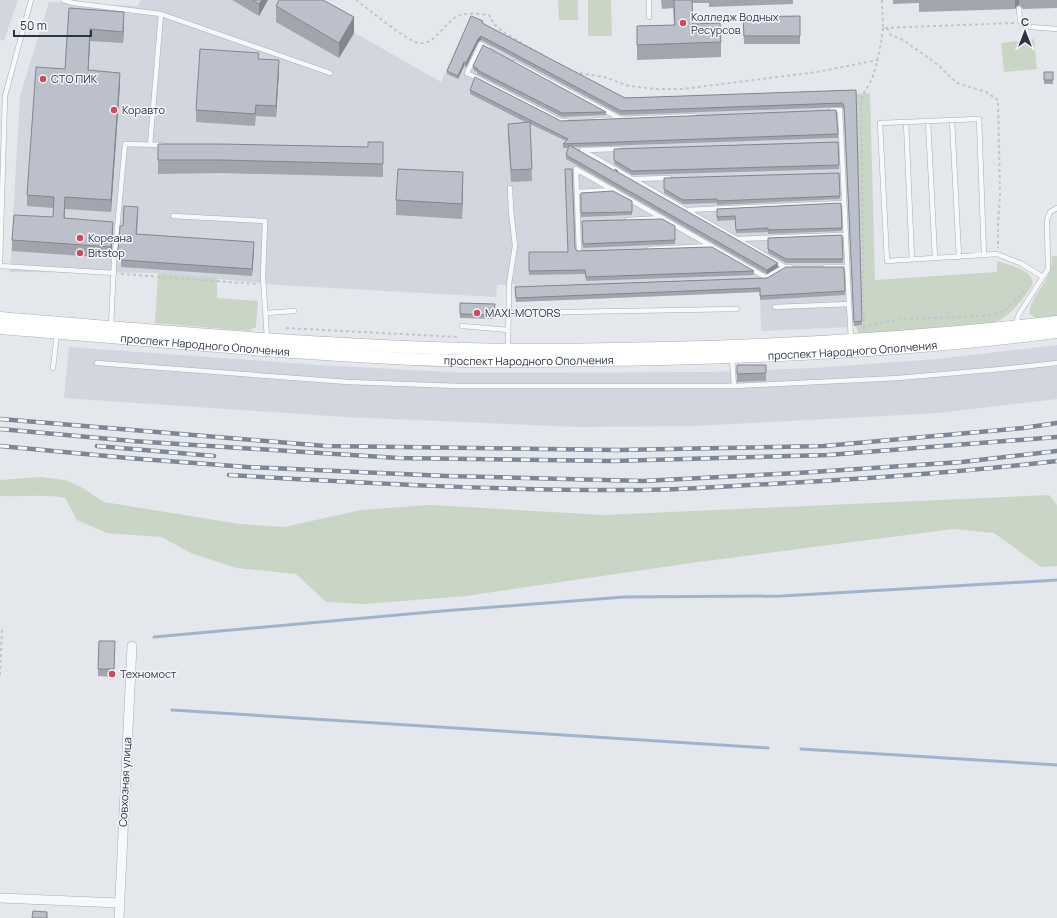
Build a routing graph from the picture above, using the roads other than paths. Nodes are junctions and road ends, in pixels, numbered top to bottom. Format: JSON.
{"nodes":[{"id":1,"x":31,"y":0,"type":"edge"},
{"id":2,"x":62,"y":0,"type":"edge"},
{"id":3,"x":649,"y":0,"type":"edge"},
{"id":4,"x":1019,"y":9,"type":"dead end"},
{"id":5,"x":161,"y":14,"type":"junction"},
{"id":6,"x":650,"y":17,"type":"dead end"},
{"id":7,"x":1057,"y":29,"type":"edge"},
{"id":8,"x":495,"y":52,"type":"edge"},
{"id":9,"x":509,"y":59,"type":"edge"},
{"id":10,"x":330,"y":73,"type":"dead end"},
{"id":11,"x":824,"y":111,"type":"edge"},
{"id":12,"x":699,"y":116,"type":"edge"},
{"id":13,"x":621,"y":118,"type":"junction"},
{"id":14,"x":591,"y":120,"type":"edge"},
{"id":15,"x":952,"y":120,"type":"junction"},
{"id":16,"x":569,"y":121,"type":"edge"},
{"id":17,"x":928,"y":121,"type":"junction"},
{"id":18,"x":906,"y":122,"type":"junction"},
{"id":19,"x":833,"y":142,"type":"edge"},
{"id":20,"x":841,"y":142,"type":"junction"},
{"id":21,"x":150,"y":145,"type":"junction"},
{"id":22,"x":166,"y":145,"type":"edge"},
{"id":23,"x":622,"y":149,"type":"edge"},
{"id":24,"x":835,"y":173,"type":"edge"},
{"id":25,"x":842,"y":173,"type":"junction"},
{"id":26,"x":672,"y":178,"type":"edge"},
{"id":27,"x":633,"y":179,"type":"junction"},
{"id":28,"x":510,"y":188,"type":"dead end"},
{"id":29,"x":614,"y":190,"type":"junction"},
{"id":30,"x":577,"y":192,"type":"junction"},
{"id":31,"x":844,"y":202,"type":"junction"},
{"id":32,"x":1057,"y":208,"type":"edge"},
{"id":33,"x":686,"y":210,"type":"junction"},
{"id":34,"x":173,"y":216,"type":"dead end"},
{"id":35,"x":662,"y":218,"type":"junction"},
{"id":36,"x":624,"y":220,"type":"edge"},
{"id":37,"x":578,"y":221,"type":"junction"},
{"id":38,"x":586,"y":221,"type":"edge"},
{"id":39,"x":845,"y":235,"type":"junction"},
{"id":40,"x":735,"y":238,"type":"junction"},
{"id":41,"x":712,"y":246,"type":"junction"},
{"id":42,"x":641,"y":250,"type":"edge"},
{"id":43,"x":587,"y":252,"type":"edge"},
{"id":44,"x":984,"y":255,"type":"junction"},
{"id":45,"x":959,"y":256,"type":"junction"},
{"id":46,"x":935,"y":258,"type":"junction"},
{"id":47,"x":912,"y":260,"type":"junction"},
{"id":48,"x":0,"y":265,"type":"edge"},
{"id":49,"x":785,"y":267,"type":"junction"},
{"id":50,"x":800,"y":267,"type":"edge"},
{"id":51,"x":816,"y":267,"type":"edge"},
{"id":52,"x":847,"y":267,"type":"junction"},
{"id":53,"x":114,"y":273,"type":"junction"},
{"id":54,"x":1043,"y":277,"type":"junction"},
{"id":55,"x":759,"y":278,"type":"edge"},
{"id":56,"x":767,"y":278,"type":"junction"},
{"id":57,"x":848,"y":304,"type":"junction"},
{"id":58,"x":775,"y":307,"type":"dead end"},
{"id":59,"x":736,"y":309,"type":"dead end"},
{"id":60,"x":294,"y":311,"type":"dead end"},
{"id":61,"x":266,"y":313,"type":"junction"},
{"id":62,"x":509,"y":313,"type":"junction"},
{"id":63,"x":0,"y":318,"type":"edge"},
{"id":64,"x":1057,"y":322,"type":"edge"},
{"id":65,"x":462,"y":326,"type":"dead end"},
{"id":66,"x":1017,"y":326,"type":"junction"},
{"id":67,"x":111,"y":327,"type":"junction"},
{"id":68,"x":0,"y":328,"type":"edge"},
{"id":69,"x":508,"y":330,"type":"junction"},
{"id":70,"x":57,"y":332,"type":"junction"},
{"id":71,"x":1057,"y":332,"type":"edge"},
{"id":72,"x":851,"y":341,"type":"junction"},
{"id":73,"x":267,"y":344,"type":"junction"},
{"id":74,"x":508,"y":349,"type":"junction"},
{"id":75,"x":732,"y":357,"type":"junction"},
{"id":76,"x":97,"y":363,"type":"dead end"},
{"id":77,"x":1057,"y":363,"type":"edge"},
{"id":78,"x":53,"y":368,"type":"dead end"},
{"id":79,"x":734,"y":386,"type":"junction"},
{"id":80,"x":132,"y":646,"type":"dead end"},
{"id":81,"x":0,"y":898,"type":"edge"},
{"id":82,"x":119,"y":903,"type":"junction"},
{"id":83,"x":119,"y":918,"type":"edge"}],
"edges":[{"from":1,"to":48,"type":"lane"},
{"from":2,"to":5,"type":"lane"},
{"from":3,"to":6,"type":"lane"},
{"from":4,"to":7,"type":"lane"},
{"from":5,"to":10,"type":"lane"},
{"from":5,"to":21,"type":"lane"},
{"from":8,"to":16,"type":"lane"},
{"from":9,"to":13,"type":"lane"},
{"from":11,"to":20,"type":"lane"},
{"from":12,"to":13,"type":"lane"},
{"from":13,"to":14,"type":"lane"},
{"from":15,"to":17,"type":"lane"},
{"from":15,"to":44,"type":"lane"},
{"from":15,"to":45,"type":"lane"},
{"from":17,"to":18,"type":"lane"},
{"from":17,"to":46,"type":"lane"},
{"from":18,"to":47,"type":"lane"},
{"from":18,"to":47,"type":"lane"},
{"from":19,"to":20,"type":"lane"},
{"from":20,"to":25,"type":"lane"},
{"from":21,"to":22,"type":"lane"},
{"from":21,"to":53,"type":"lane"},
{"from":23,"to":27,"type":"lane"},
{"from":24,"to":25,"type":"lane"},
{"from":25,"to":31,"type":"lane"},
{"from":26,"to":27,"type":"lane"},
{"from":27,"to":33,"type":"lane"},
{"from":28,"to":62,"type":"lane"},
{"from":29,"to":30,"type":"lane"},
{"from":29,"to":30,"type":"lane"},
{"from":29,"to":35,"type":"lane"},
{"from":30,"to":37,"type":"lane"},
{"from":31,"to":33,"type":"lane"},
{"from":31,"to":39,"type":"lane"},
{"from":32,"to":54,"type":"lane"},
{"from":33,"to":40,"type":"lane"},
{"from":34,"to":61,"type":"lane"},
{"from":35,"to":36,"type":"lane"},
{"from":35,"to":41,"type":"lane"},
{"from":37,"to":38,"type":"lane"},
{"from":37,"to":43,"type":"lane"},
{"from":39,"to":40,"type":"lane"},
{"from":39,"to":52,"type":"lane"},
{"from":40,"to":49,"type":"lane"},
{"from":41,"to":42,"type":"lane"},
{"from":41,"to":56,"type":"lane"},
{"from":44,"to":45,"type":"lane"},
{"from":44,"to":54,"type":"lane"},
{"from":45,"to":46,"type":"lane"},
{"from":46,"to":47,"type":"lane"},
{"from":48,"to":53,"type":"lane"},
{"from":49,"to":50,"type":"lane"},
{"from":49,"to":56,"type":"lane"},
{"from":51,"to":52,"type":"lane"},
{"from":52,"to":57,"type":"lane"},
{"from":53,"to":67,"type":"lane"},
{"from":54,"to":66,"type":"lane"},
{"from":55,"to":56,"type":"lane"},
{"from":57,"to":58,"type":"lane"},
{"from":57,"to":72,"type":"lane"},
{"from":59,"to":62,"type":"lane"},
{"from":60,"to":61,"type":"lane"},
{"from":61,"to":73,"type":"lane"},
{"from":62,"to":69,"type":"lane"},
{"from":63,"to":67,"type":"main road","name":"проспект Народного Ополчения"},
{"from":64,"to":66,"type":"main road","name":"проспект Народного Ополчения"},
{"from":65,"to":69,"type":"lane"},
{"from":66,"to":72,"type":"main road","name":"проспект Народного Ополчения"},
{"from":67,"to":73,"type":"main road","name":"проспект Народного Ополчения"},
{"from":68,"to":70,"type":"main road","name":"проспект Народного Ополчения"},
{"from":69,"to":74,"type":"lane"},
{"from":70,"to":73,"type":"main road","name":"проспект Народного Ополчения"},
{"from":70,"to":78,"type":"lane"},
{"from":71,"to":75,"type":"main road","name":"проспект Народного Ополчения"},
{"from":72,"to":74,"type":"main road","name":"проспект Народного Ополчения"},
{"from":73,"to":74,"type":"main road","name":"проспект Народного Ополчения"},
{"from":73,"to":75,"type":"main road","name":"проспект Народного Ополчения"},
{"from":75,"to":79,"type":"lane"},
{"from":76,"to":79,"type":"lane"},
{"from":77,"to":79,"type":"lane"},
{"from":80,"to":82,"type":"street","name":"Совхозная улица"},
{"from":81,"to":82,"type":"street"},
{"from":82,"to":83,"type":"street","name":"Совхозная улица"}]}
